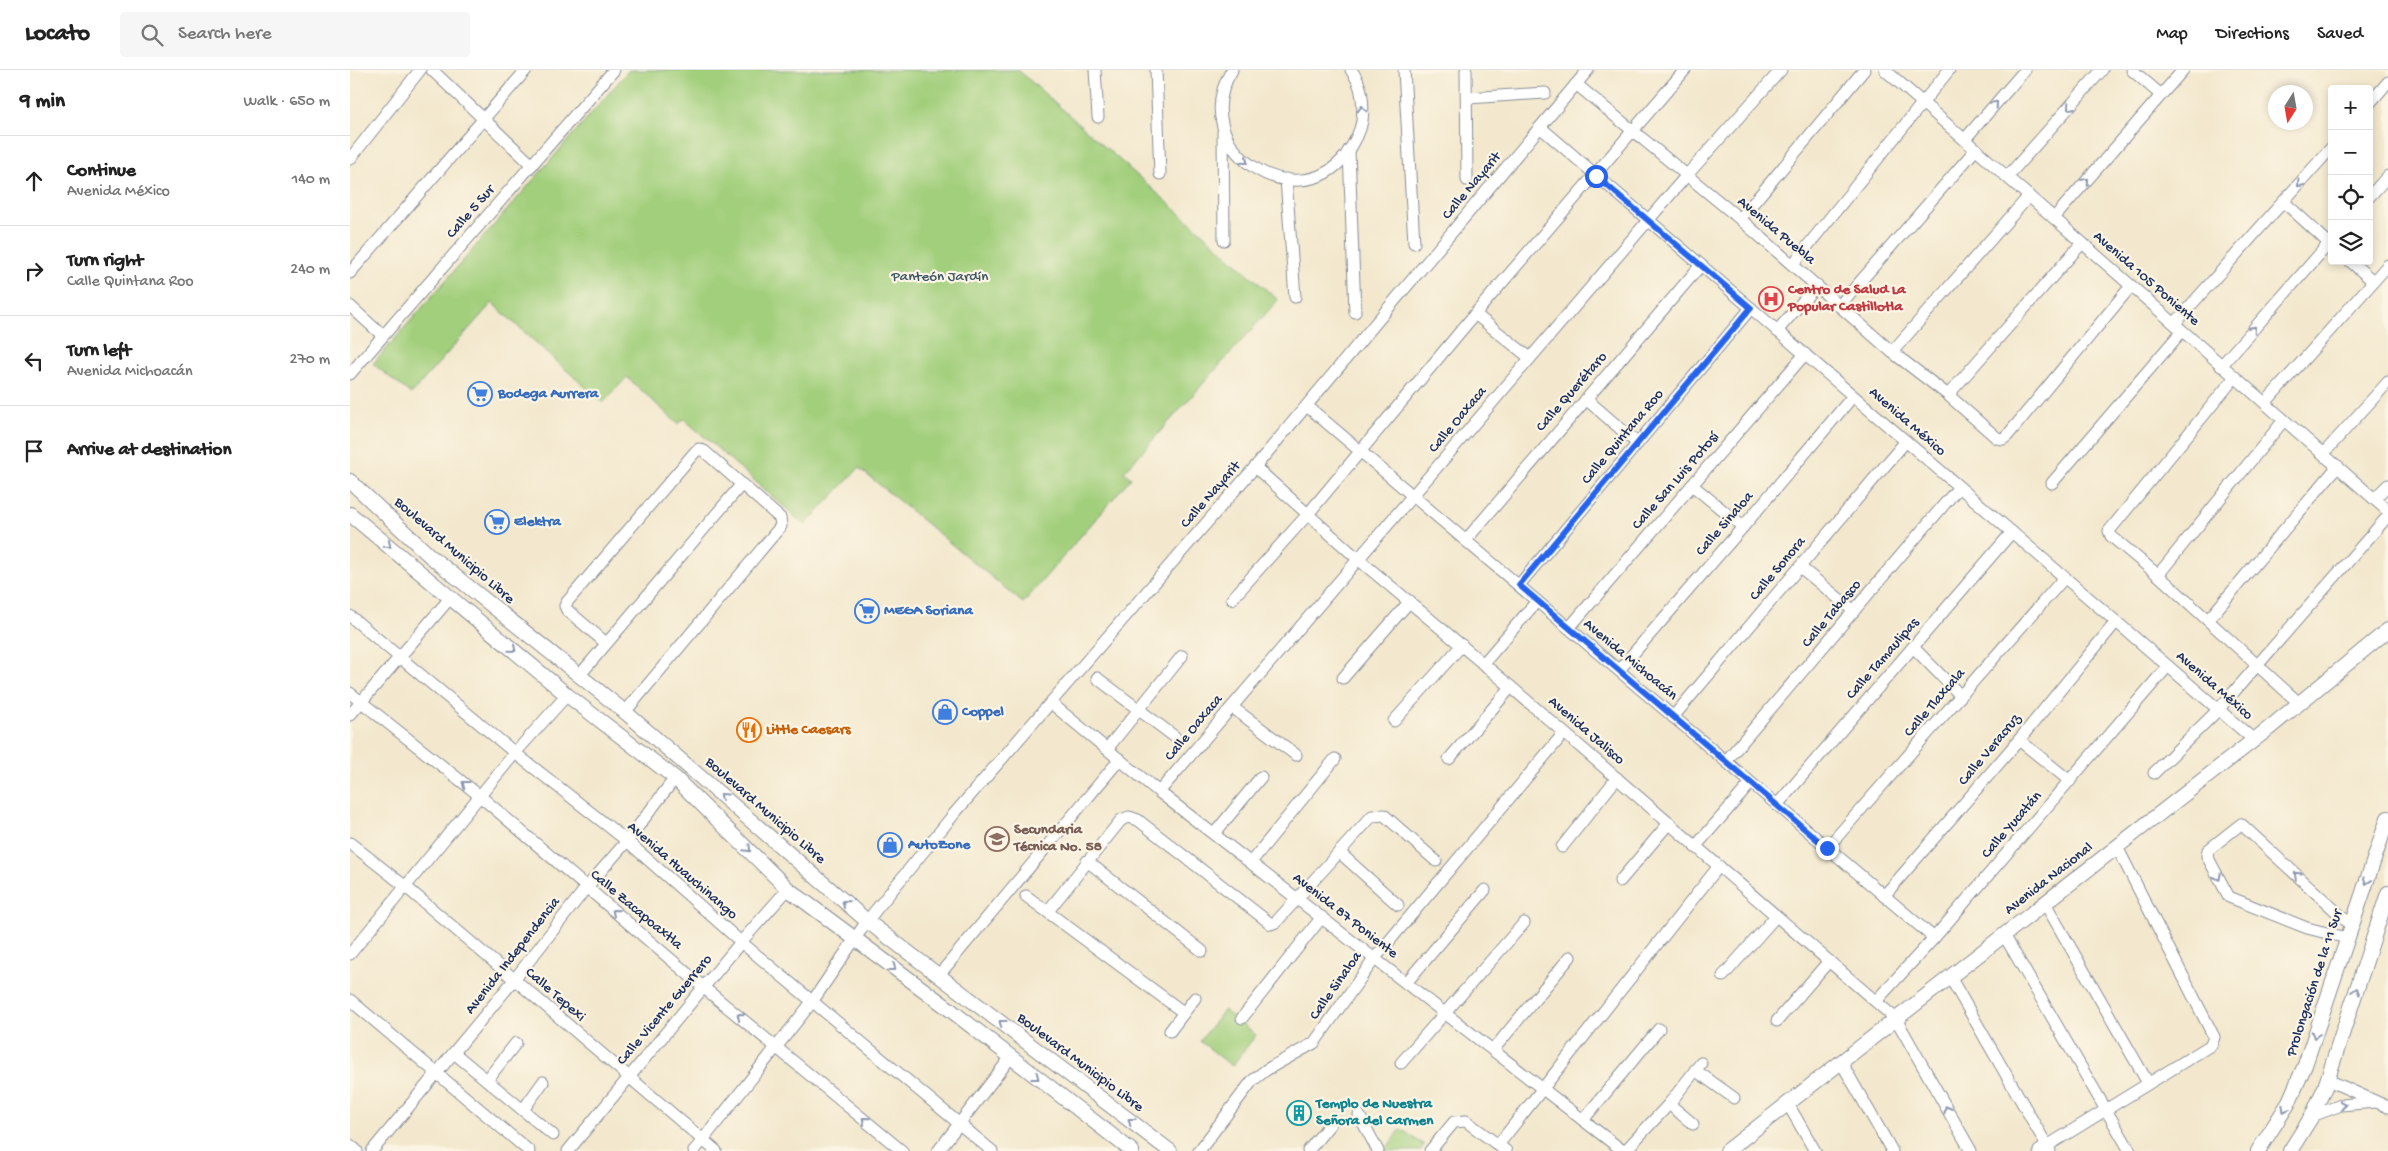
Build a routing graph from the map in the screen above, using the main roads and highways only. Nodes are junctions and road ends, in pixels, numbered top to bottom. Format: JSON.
{"nodes":[{"id":1,"x":350,"y":481,"type":"edge"},
{"id":2,"x":350,"y":514,"type":"edge"},
{"id":3,"x":2388,"y":630,"type":"edge"},
{"id":4,"x":2388,"y":818,"type":"edge"},
{"id":5,"x":2388,"y":893,"type":"edge"},
{"id":6,"x":1730,"y":1150,"type":"edge"},
{"id":7,"x":1132,"y":1151,"type":"edge"},
{"id":8,"x":1170,"y":1151,"type":"edge"},
{"id":9,"x":2258,"y":1151,"type":"edge"},
{"id":10,"x":2290,"y":1151,"type":"edge"}],
"edges":[{"from":8,"to":1,"type":"main road","name":"Boulevard Municipio Libre","one_way":true},
{"from":2,"to":7,"type":"main road","one_way":true},
{"from":3,"to":6,"type":"main road","name":"Avenida Nacional"},
{"from":4,"to":9,"type":"main road","name":"Prolongación de la 11 Sur","one_way":true},
{"from":10,"to":5,"type":"main road","one_way":true}]}
